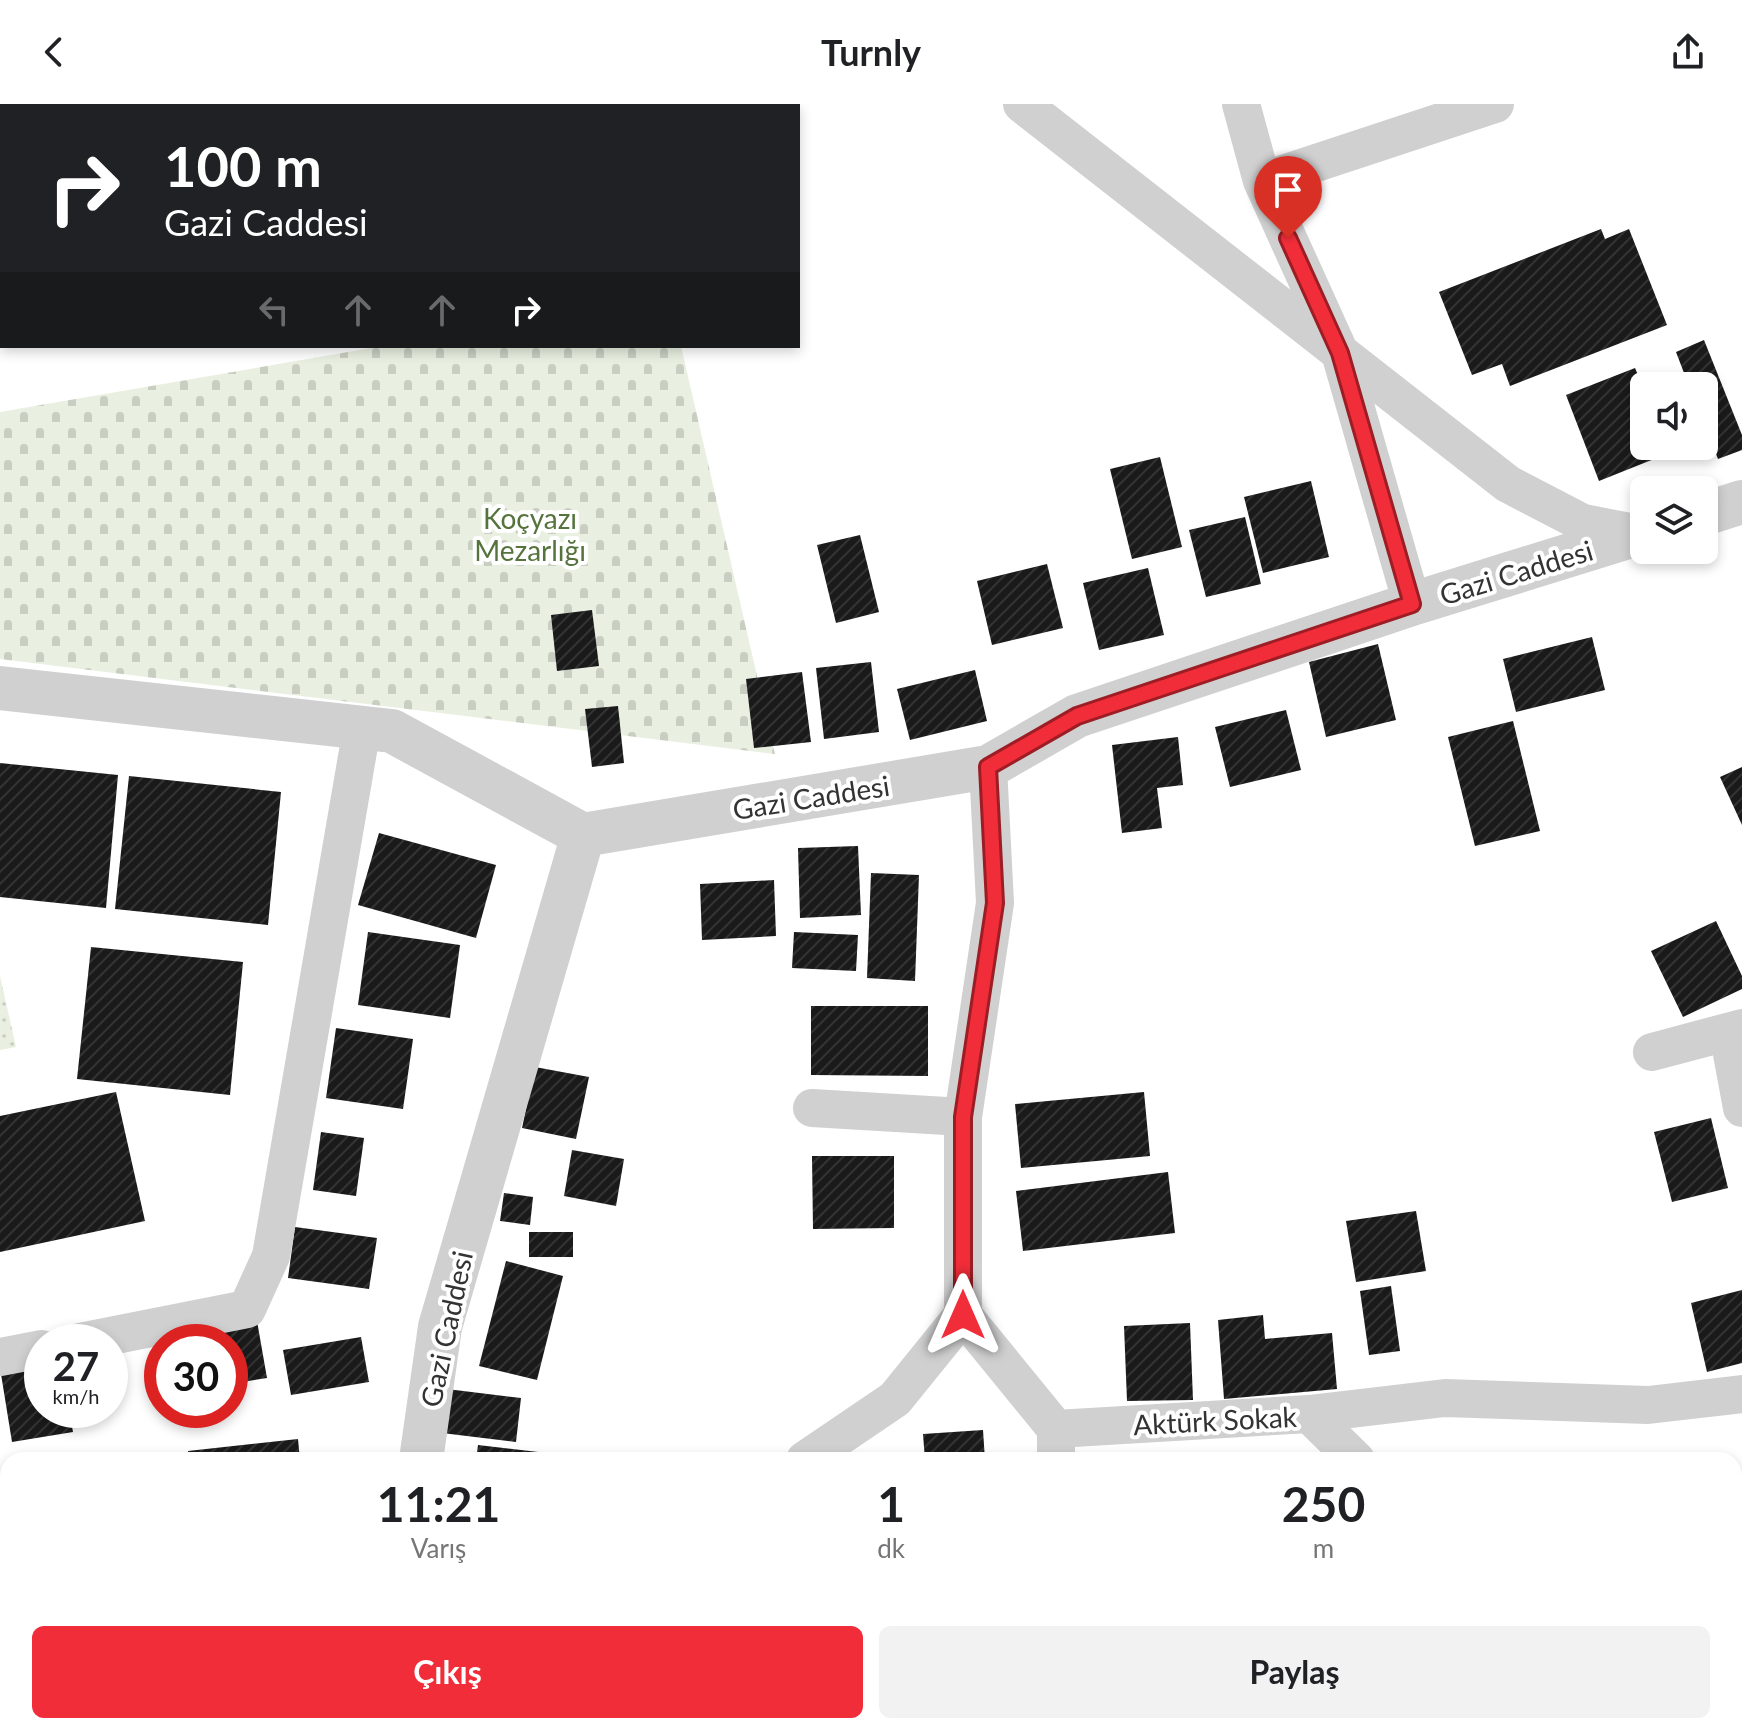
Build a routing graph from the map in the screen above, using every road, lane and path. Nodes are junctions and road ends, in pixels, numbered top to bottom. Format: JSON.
{"nodes":[{"id":1,"x":1022,"y":104,"type":"edge"},
{"id":2,"x":1241,"y":104,"type":"edge"},
{"id":3,"x":1495,"y":104,"type":"edge"},
{"id":4,"x":1262,"y":181,"type":"junction"},
{"id":5,"x":1340,"y":353,"type":"junction"},
{"id":6,"x":1742,"y":502,"type":"edge"},
{"id":7,"x":1718,"y":510,"type":"edge"},
{"id":8,"x":1630,"y":531,"type":"edge"},
{"id":9,"x":1630,"y":537,"type":"edge"},
{"id":10,"x":1412,"y":604,"type":"junction"},
{"id":11,"x":0,"y":688,"type":"edge"},
{"id":12,"x":362,"y":728,"type":"junction"},
{"id":13,"x":988,"y":767,"type":"junction"},
{"id":14,"x":583,"y":835,"type":"junction"},
{"id":15,"x":1735,"y":1030,"type":"edge"},
{"id":16,"x":1652,"y":1052,"type":"dead end"},
{"id":17,"x":812,"y":1108,"type":"dead end"},
{"id":18,"x":1742,"y":1108,"type":"edge"},
{"id":19,"x":963,"y":1117,"type":"junction"},
{"id":20,"x":963,"y":1315,"type":"junction"},
{"id":21,"x":128,"y":1333,"type":"edge"},
{"id":22,"x":24,"y":1352,"type":"edge"},
{"id":23,"x":0,"y":1357,"type":"edge"},
{"id":24,"x":1742,"y":1394,"type":"edge"},
{"id":25,"x":1309,"y":1414,"type":"junction"},
{"id":26,"x":1056,"y":1445,"type":"edge"},
{"id":27,"x":422,"y":1452,"type":"edge"},
{"id":28,"x":817,"y":1452,"type":"edge"},
{"id":29,"x":1348,"y":1452,"type":"edge"}],
"edges":[{"from":1,"to":5,"type":"street"},
{"from":2,"to":4,"type":"street"},
{"from":3,"to":4,"type":"street"},
{"from":4,"to":5,"type":"street"},
{"from":5,"to":8,"type":"street"},
{"from":5,"to":10,"type":"street"},
{"from":6,"to":7,"type":"street"},
{"from":9,"to":10,"type":"street","name":"Gazi Caddesi"},
{"from":10,"to":13,"type":"street","name":"Gazi Caddesi"},
{"from":11,"to":12,"type":"street"},
{"from":12,"to":14,"type":"street"},
{"from":12,"to":21,"type":"street"},
{"from":13,"to":14,"type":"street","name":"Gazi Caddesi"},
{"from":13,"to":19,"type":"street"},
{"from":14,"to":27,"type":"street","name":"Gazi Caddesi"},
{"from":15,"to":16,"type":"street"},
{"from":15,"to":18,"type":"street"},
{"from":17,"to":19,"type":"street"},
{"from":19,"to":20,"type":"street"},
{"from":20,"to":26,"type":"street"},
{"from":20,"to":28,"type":"street"},
{"from":22,"to":23,"type":"street"},
{"from":24,"to":25,"type":"street"},
{"from":25,"to":26,"type":"street","name":"Aktürk Sokak"},
{"from":25,"to":29,"type":"street","name":"Aktürk Sokak"}]}
